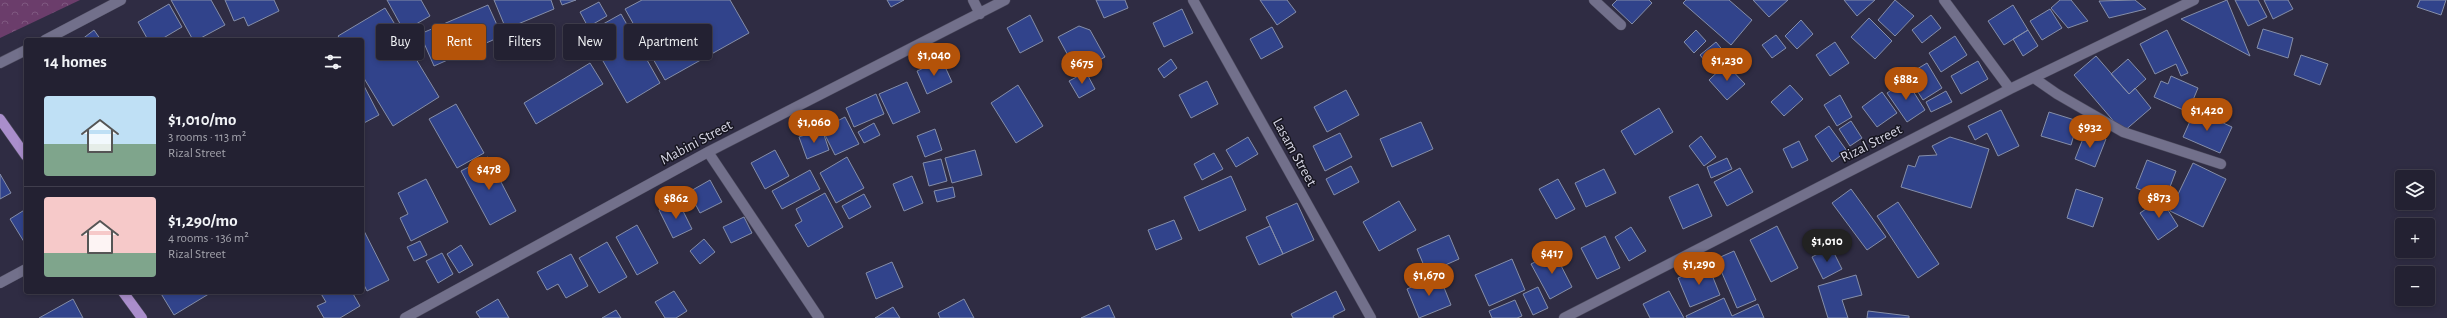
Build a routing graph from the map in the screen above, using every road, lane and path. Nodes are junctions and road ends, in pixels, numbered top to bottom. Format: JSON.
{"nodes":[{"id":1,"x":121,"y":0,"type":"edge"},
{"id":2,"x":973,"y":0,"type":"edge"},
{"id":3,"x":1005,"y":0,"type":"edge"},
{"id":4,"x":1193,"y":0,"type":"edge"},
{"id":5,"x":1594,"y":0,"type":"edge"},
{"id":6,"x":1944,"y":0,"type":"edge"},
{"id":7,"x":2194,"y":0,"type":"edge"},
{"id":8,"x":980,"y":14,"type":"junction"},
{"id":9,"x":1621,"y":25,"type":"dead end"},
{"id":10,"x":48,"y":38,"type":"edge"},
{"id":11,"x":24,"y":51,"type":"edge"},
{"id":12,"x":0,"y":63,"type":"edge"},
{"id":13,"x":2034,"y":78,"type":"junction"},
{"id":14,"x":2010,"y":89,"type":"junction"},
{"id":15,"x":0,"y":119,"type":"edge"},
{"id":16,"x":708,"y":152,"type":"junction"},
{"id":17,"x":24,"y":153,"type":"edge"},
{"id":18,"x":2221,"y":164,"type":"dead end"},
{"id":19,"x":24,"y":270,"type":"edge"},
{"id":20,"x":0,"y":283,"type":"edge"},
{"id":21,"x":124,"y":294,"type":"edge"},
{"id":22,"x":142,"y":318,"type":"edge"},
{"id":23,"x":405,"y":318,"type":"edge"},
{"id":24,"x":819,"y":318,"type":"edge"},
{"id":25,"x":1371,"y":318,"type":"edge"},
{"id":26,"x":1564,"y":318,"type":"edge"}],
"edges":[{"from":1,"to":10,"type":"street"},
{"from":2,"to":8,"type":"street"},
{"from":3,"to":8,"type":"street","name":"Mabini Street"},
{"from":4,"to":25,"type":"street","name":"Lasam Street"},
{"from":5,"to":9,"type":"street"},
{"from":6,"to":14,"type":"street"},
{"from":7,"to":13,"type":"street","name":"Rizal Street"},
{"from":8,"to":16,"type":"street","name":"Mabini Street"},
{"from":11,"to":12,"type":"street"},
{"from":13,"to":14,"type":"street","name":"Rizal Street"},
{"from":13,"to":18,"type":"street"},
{"from":14,"to":26,"type":"street","name":"Rizal Street"},
{"from":15,"to":17,"type":"main road"},
{"from":16,"to":23,"type":"street","name":"Mabini Street"},
{"from":16,"to":24,"type":"street"},
{"from":19,"to":20,"type":"street"},
{"from":21,"to":22,"type":"main road"}]}
